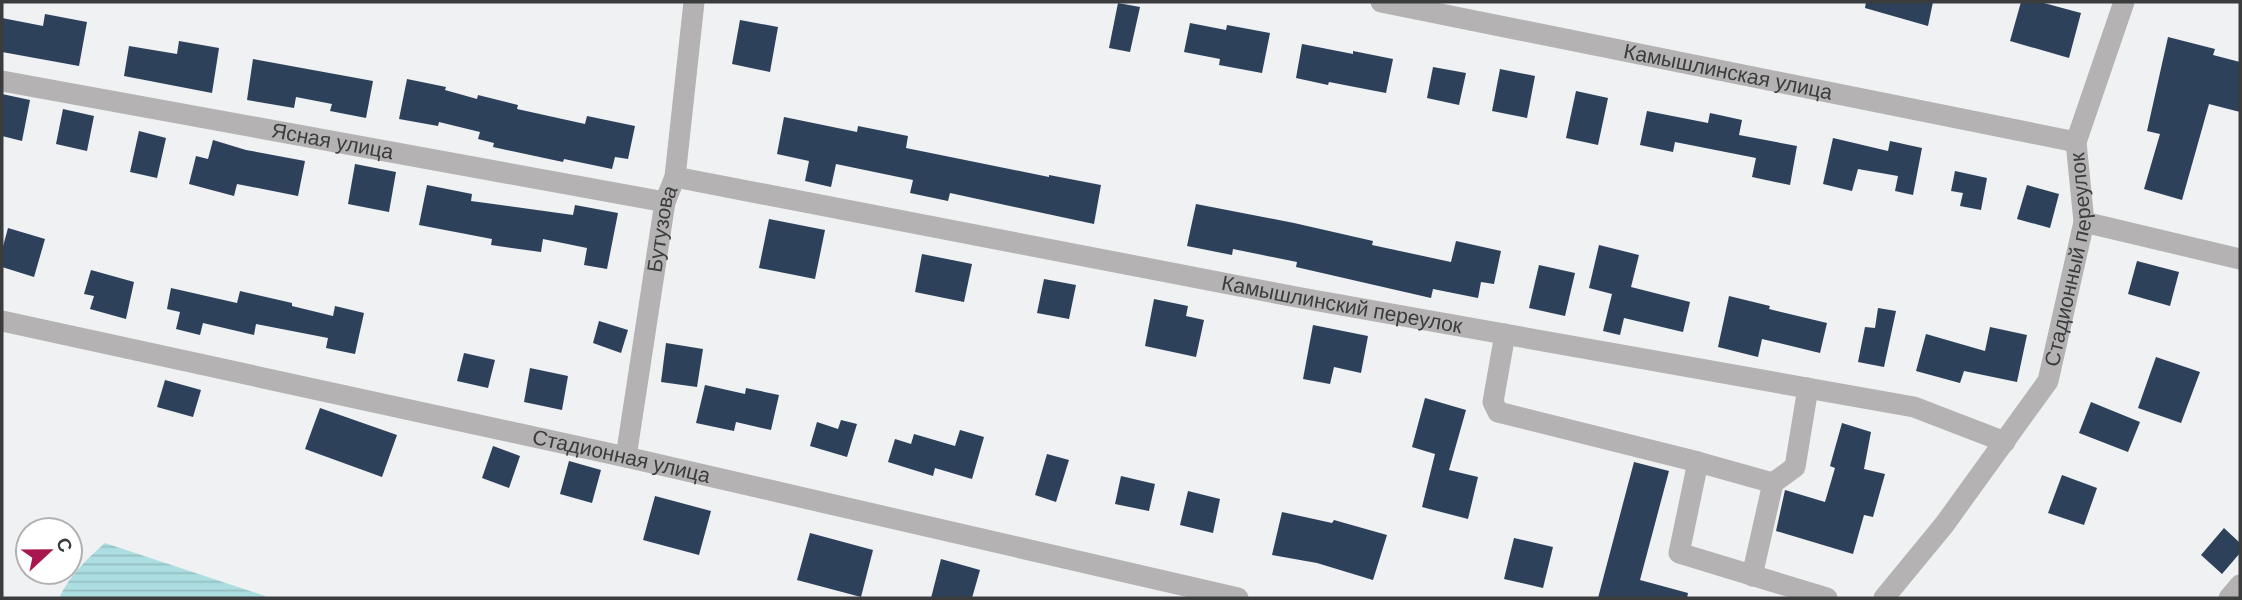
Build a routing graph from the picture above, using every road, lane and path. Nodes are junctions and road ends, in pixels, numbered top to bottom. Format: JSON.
{"nodes":[{"id":1,"x":694,"y":2,"type":"edge"},
{"id":2,"x":1381,"y":2,"type":"edge"},
{"id":3,"x":2124,"y":2,"type":"edge"},
{"id":4,"x":2,"y":81,"type":"edge"},
{"id":5,"x":2076,"y":142,"type":"junction"},
{"id":6,"x":675,"y":177,"type":"junction"},
{"id":7,"x":665,"y":202,"type":"junction"},
{"id":8,"x":2084,"y":222,"type":"junction"},
{"id":9,"x":2240,"y":259,"type":"edge"},
{"id":10,"x":2,"y":321,"type":"edge"},
{"id":11,"x":1505,"y":334,"type":"junction"},
{"id":12,"x":1808,"y":388,"type":"junction"},
{"id":13,"x":2005,"y":442,"type":"junction"},
{"id":14,"x":626,"y":457,"type":"junction"},
{"id":15,"x":1698,"y":462,"type":"junction"},
{"id":16,"x":1773,"y":483,"type":"junction"},
{"id":17,"x":1752,"y":576,"type":"junction"},
{"id":18,"x":2240,"y":585,"type":"edge"},
{"id":19,"x":1238,"y":598,"type":"edge"},
{"id":20,"x":1827,"y":598,"type":"edge"},
{"id":21,"x":1884,"y":598,"type":"edge"},
{"id":22,"x":2229,"y":598,"type":"edge"}],
"edges":[{"from":1,"to":6,"type":"street","name":"Бутузова"},
{"from":2,"to":5,"type":"street","name":"Камышлинская улица"},
{"from":3,"to":5,"type":"street","name":"Стадионный переулок"},
{"from":4,"to":7,"type":"street","name":"Ясная улица"},
{"from":5,"to":8,"type":"street","name":"Стадионный переулок"},
{"from":6,"to":7,"type":"street","name":"Бутузова"},
{"from":6,"to":11,"type":"street","name":"Камышлинский переулок"},
{"from":7,"to":14,"type":"street","name":"Бутузова"},
{"from":8,"to":9,"type":"street"},
{"from":8,"to":13,"type":"street","name":"Стадионный переулок"},
{"from":10,"to":14,"type":"street","name":"Стадионная улица"},
{"from":11,"to":12,"type":"street","name":"Камышлинский переулок"},
{"from":11,"to":15,"type":"street"},
{"from":12,"to":13,"type":"street","name":"Камышлинский переулок"},
{"from":12,"to":16,"type":"street"},
{"from":13,"to":21,"type":"street","name":"Стадионный переулок"},
{"from":14,"to":19,"type":"street","name":"Стадионная улица"},
{"from":15,"to":16,"type":"street"},
{"from":15,"to":17,"type":"street"},
{"from":16,"to":17,"type":"street"},
{"from":17,"to":20,"type":"street"},
{"from":18,"to":22,"type":"street"}]}
